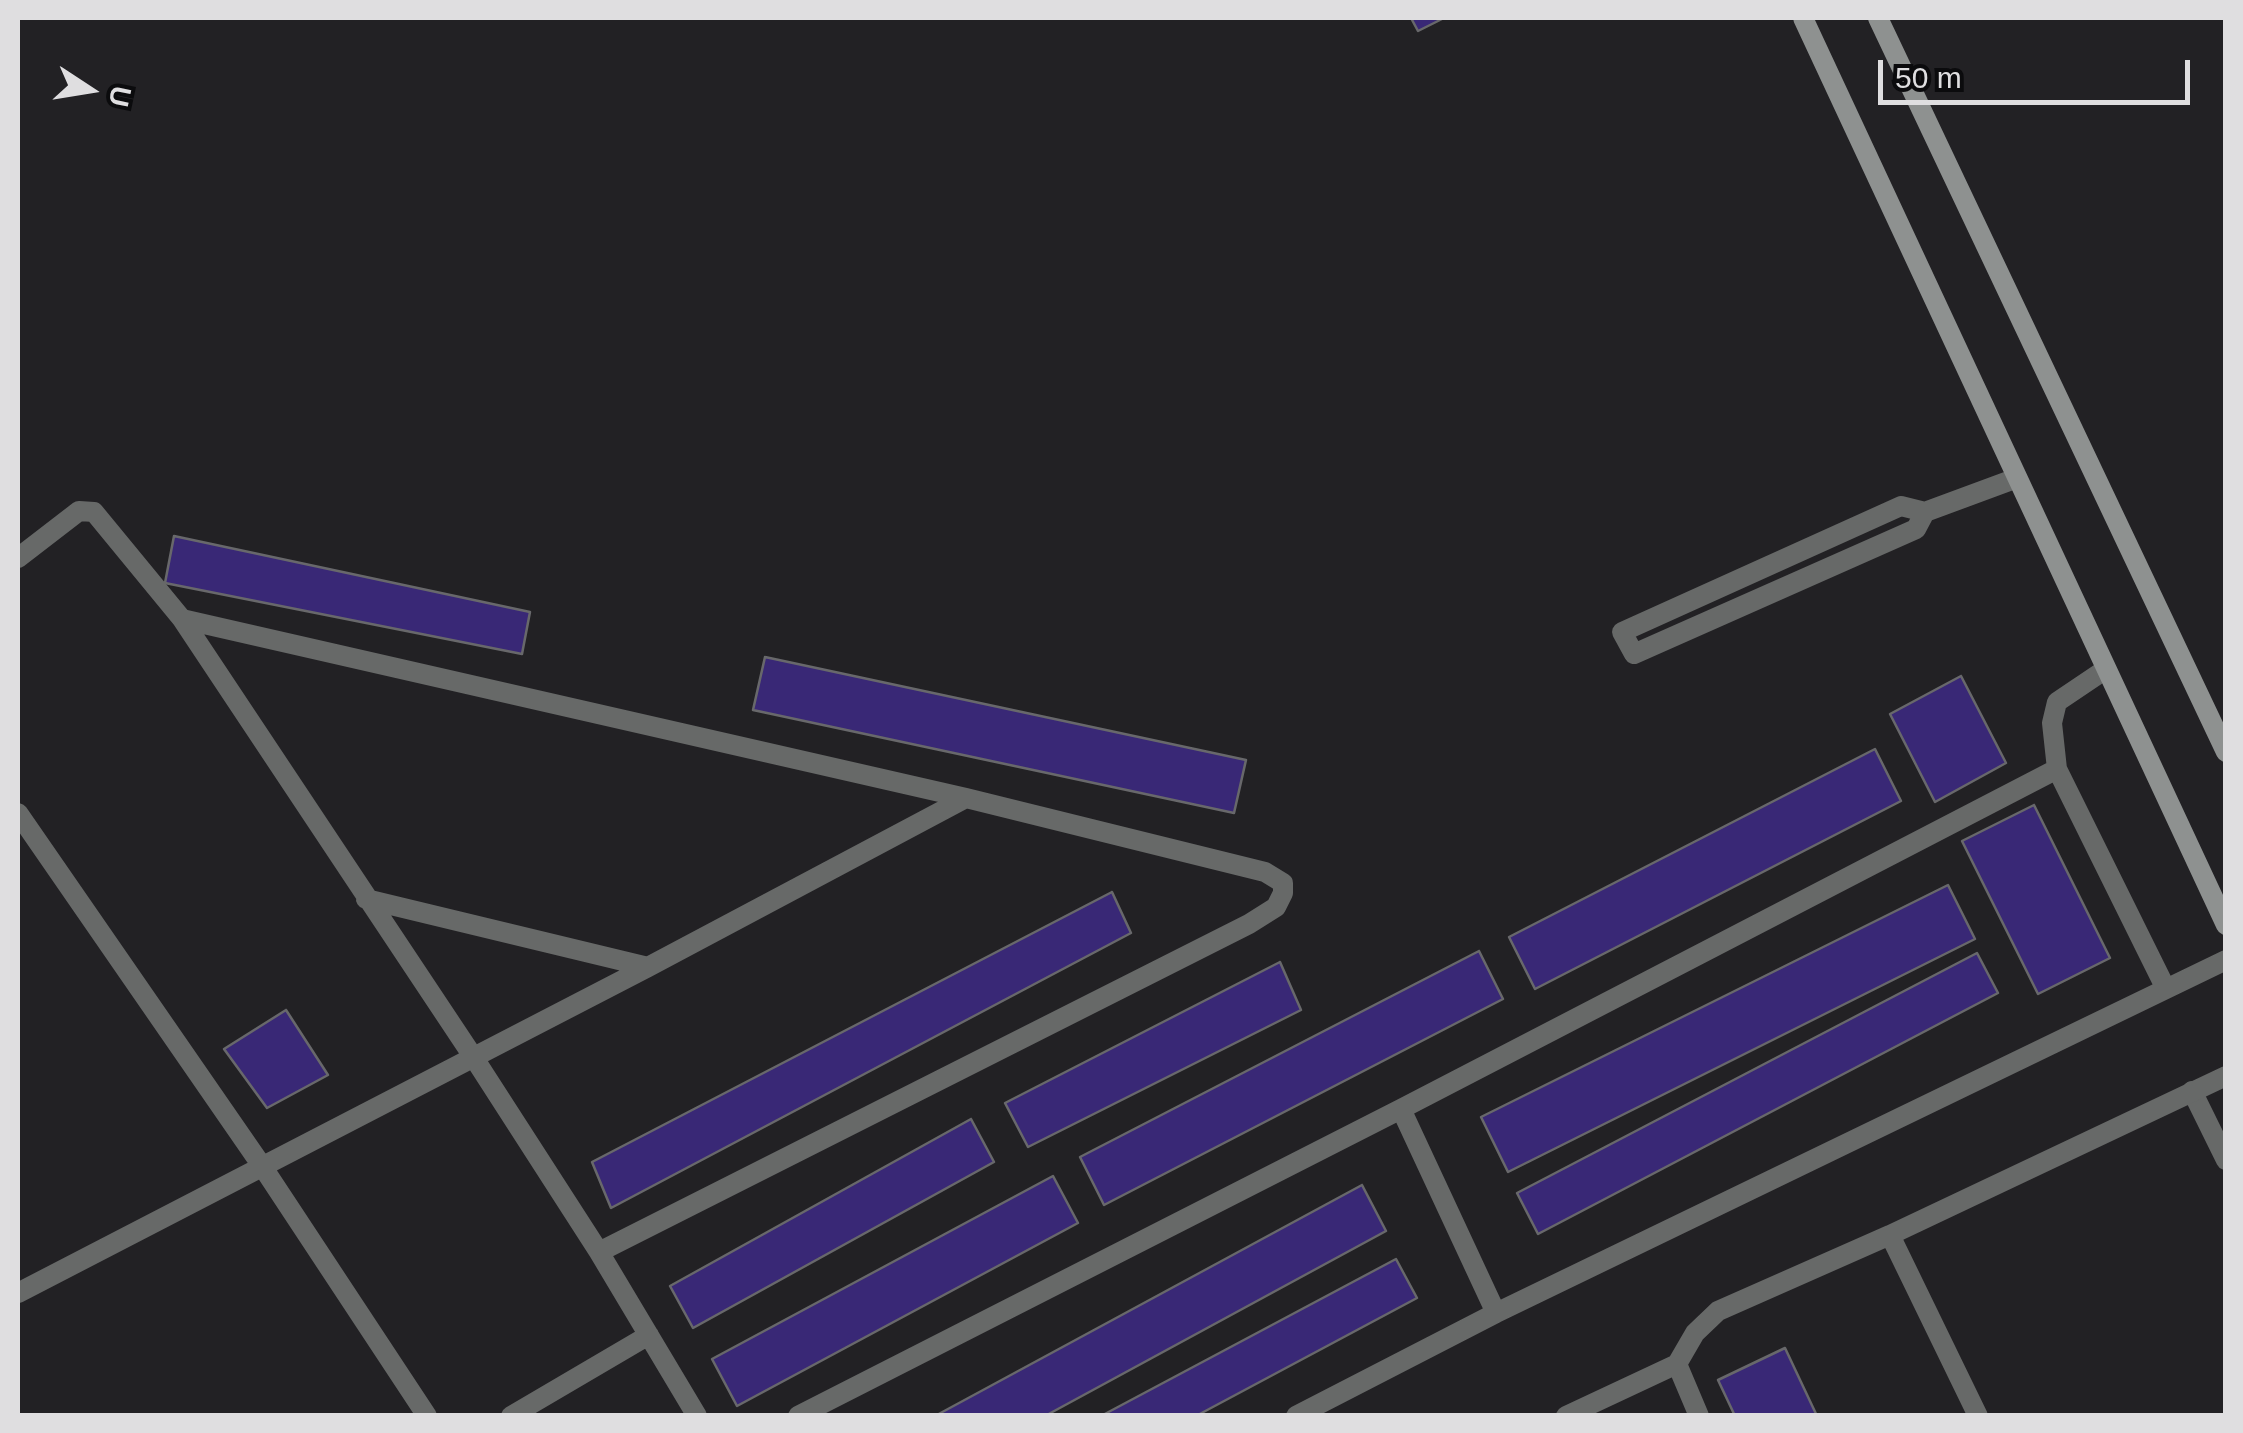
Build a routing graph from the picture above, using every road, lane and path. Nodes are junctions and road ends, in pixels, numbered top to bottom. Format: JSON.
{"nodes":[{"id":1,"x":1803,"y":18,"type":"edge"},
{"id":2,"x":1878,"y":18,"type":"edge"},
{"id":3,"x":2018,"y":478,"type":"junction"},
{"id":4,"x":1926,"y":512,"type":"junction"},
{"id":5,"x":18,"y":558,"type":"edge"},
{"id":6,"x":182,"y":618,"type":"junction"},
{"id":7,"x":2106,"y":669,"type":"junction"},
{"id":8,"x":2226,"y":752,"type":"edge"},
{"id":9,"x":2057,"y":769,"type":"junction"},
{"id":10,"x":966,"y":798,"type":"junction"},
{"id":11,"x":18,"y":813,"type":"edge"},
{"id":12,"x":366,"y":899,"type":"junction"},
{"id":13,"x":2226,"y":925,"type":"edge"},
{"id":14,"x":2226,"y":960,"type":"edge"},
{"id":15,"x":648,"y":967,"type":"junction"},
{"id":16,"x":2166,"y":989,"type":"junction"},
{"id":17,"x":474,"y":1058,"type":"junction"},
{"id":18,"x":2226,"y":1076,"type":"edge"},
{"id":19,"x":2192,"y":1091,"type":"junction"},
{"id":20,"x":1401,"y":1109,"type":"junction"},
{"id":21,"x":2226,"y":1160,"type":"edge"},
{"id":22,"x":262,"y":1166,"type":"junction"},
{"id":23,"x":1890,"y":1236,"type":"junction"},
{"id":24,"x":598,"y":1252,"type":"junction"},
{"id":25,"x":18,"y":1292,"type":"edge"},
{"id":26,"x":1496,"y":1313,"type":"junction"},
{"id":27,"x":650,"y":1335,"type":"junction"},
{"id":28,"x":1677,"y":1364,"type":"junction"},
{"id":29,"x":427,"y":1416,"type":"edge"},
{"id":30,"x":511,"y":1416,"type":"edge"},
{"id":31,"x":697,"y":1416,"type":"edge"},
{"id":32,"x":798,"y":1416,"type":"edge"},
{"id":33,"x":1296,"y":1416,"type":"edge"},
{"id":34,"x":1566,"y":1416,"type":"edge"},
{"id":35,"x":1699,"y":1416,"type":"edge"},
{"id":36,"x":1978,"y":1416,"type":"edge"}],
"edges":[{"from":1,"to":3,"type":"street"},
{"from":2,"to":8,"type":"street"},
{"from":3,"to":4,"type":"street"},
{"from":3,"to":7,"type":"street"},
{"from":4,"to":4,"type":"street"},
{"from":5,"to":6,"type":"street"},
{"from":6,"to":10,"type":"street"},
{"from":6,"to":12,"type":"street"},
{"from":7,"to":9,"type":"street"},
{"from":7,"to":13,"type":"street"},
{"from":9,"to":16,"type":"street"},
{"from":9,"to":20,"type":"street"},
{"from":10,"to":15,"type":"street"},
{"from":10,"to":24,"type":"street"},
{"from":11,"to":22,"type":"street"},
{"from":12,"to":15,"type":"street"},
{"from":12,"to":17,"type":"street"},
{"from":14,"to":16,"type":"street"},
{"from":15,"to":17,"type":"street"},
{"from":16,"to":26,"type":"street"},
{"from":17,"to":22,"type":"street"},
{"from":17,"to":24,"type":"street"},
{"from":18,"to":19,"type":"street"},
{"from":19,"to":21,"type":"street"},
{"from":19,"to":23,"type":"street"},
{"from":20,"to":26,"type":"street"},
{"from":20,"to":32,"type":"street"},
{"from":22,"to":25,"type":"street"},
{"from":22,"to":29,"type":"street"},
{"from":23,"to":28,"type":"street"},
{"from":23,"to":36,"type":"street"},
{"from":24,"to":27,"type":"street"},
{"from":26,"to":33,"type":"street"},
{"from":27,"to":30,"type":"street"},
{"from":27,"to":31,"type":"street"},
{"from":28,"to":34,"type":"street"},
{"from":28,"to":35,"type":"street"}]}
